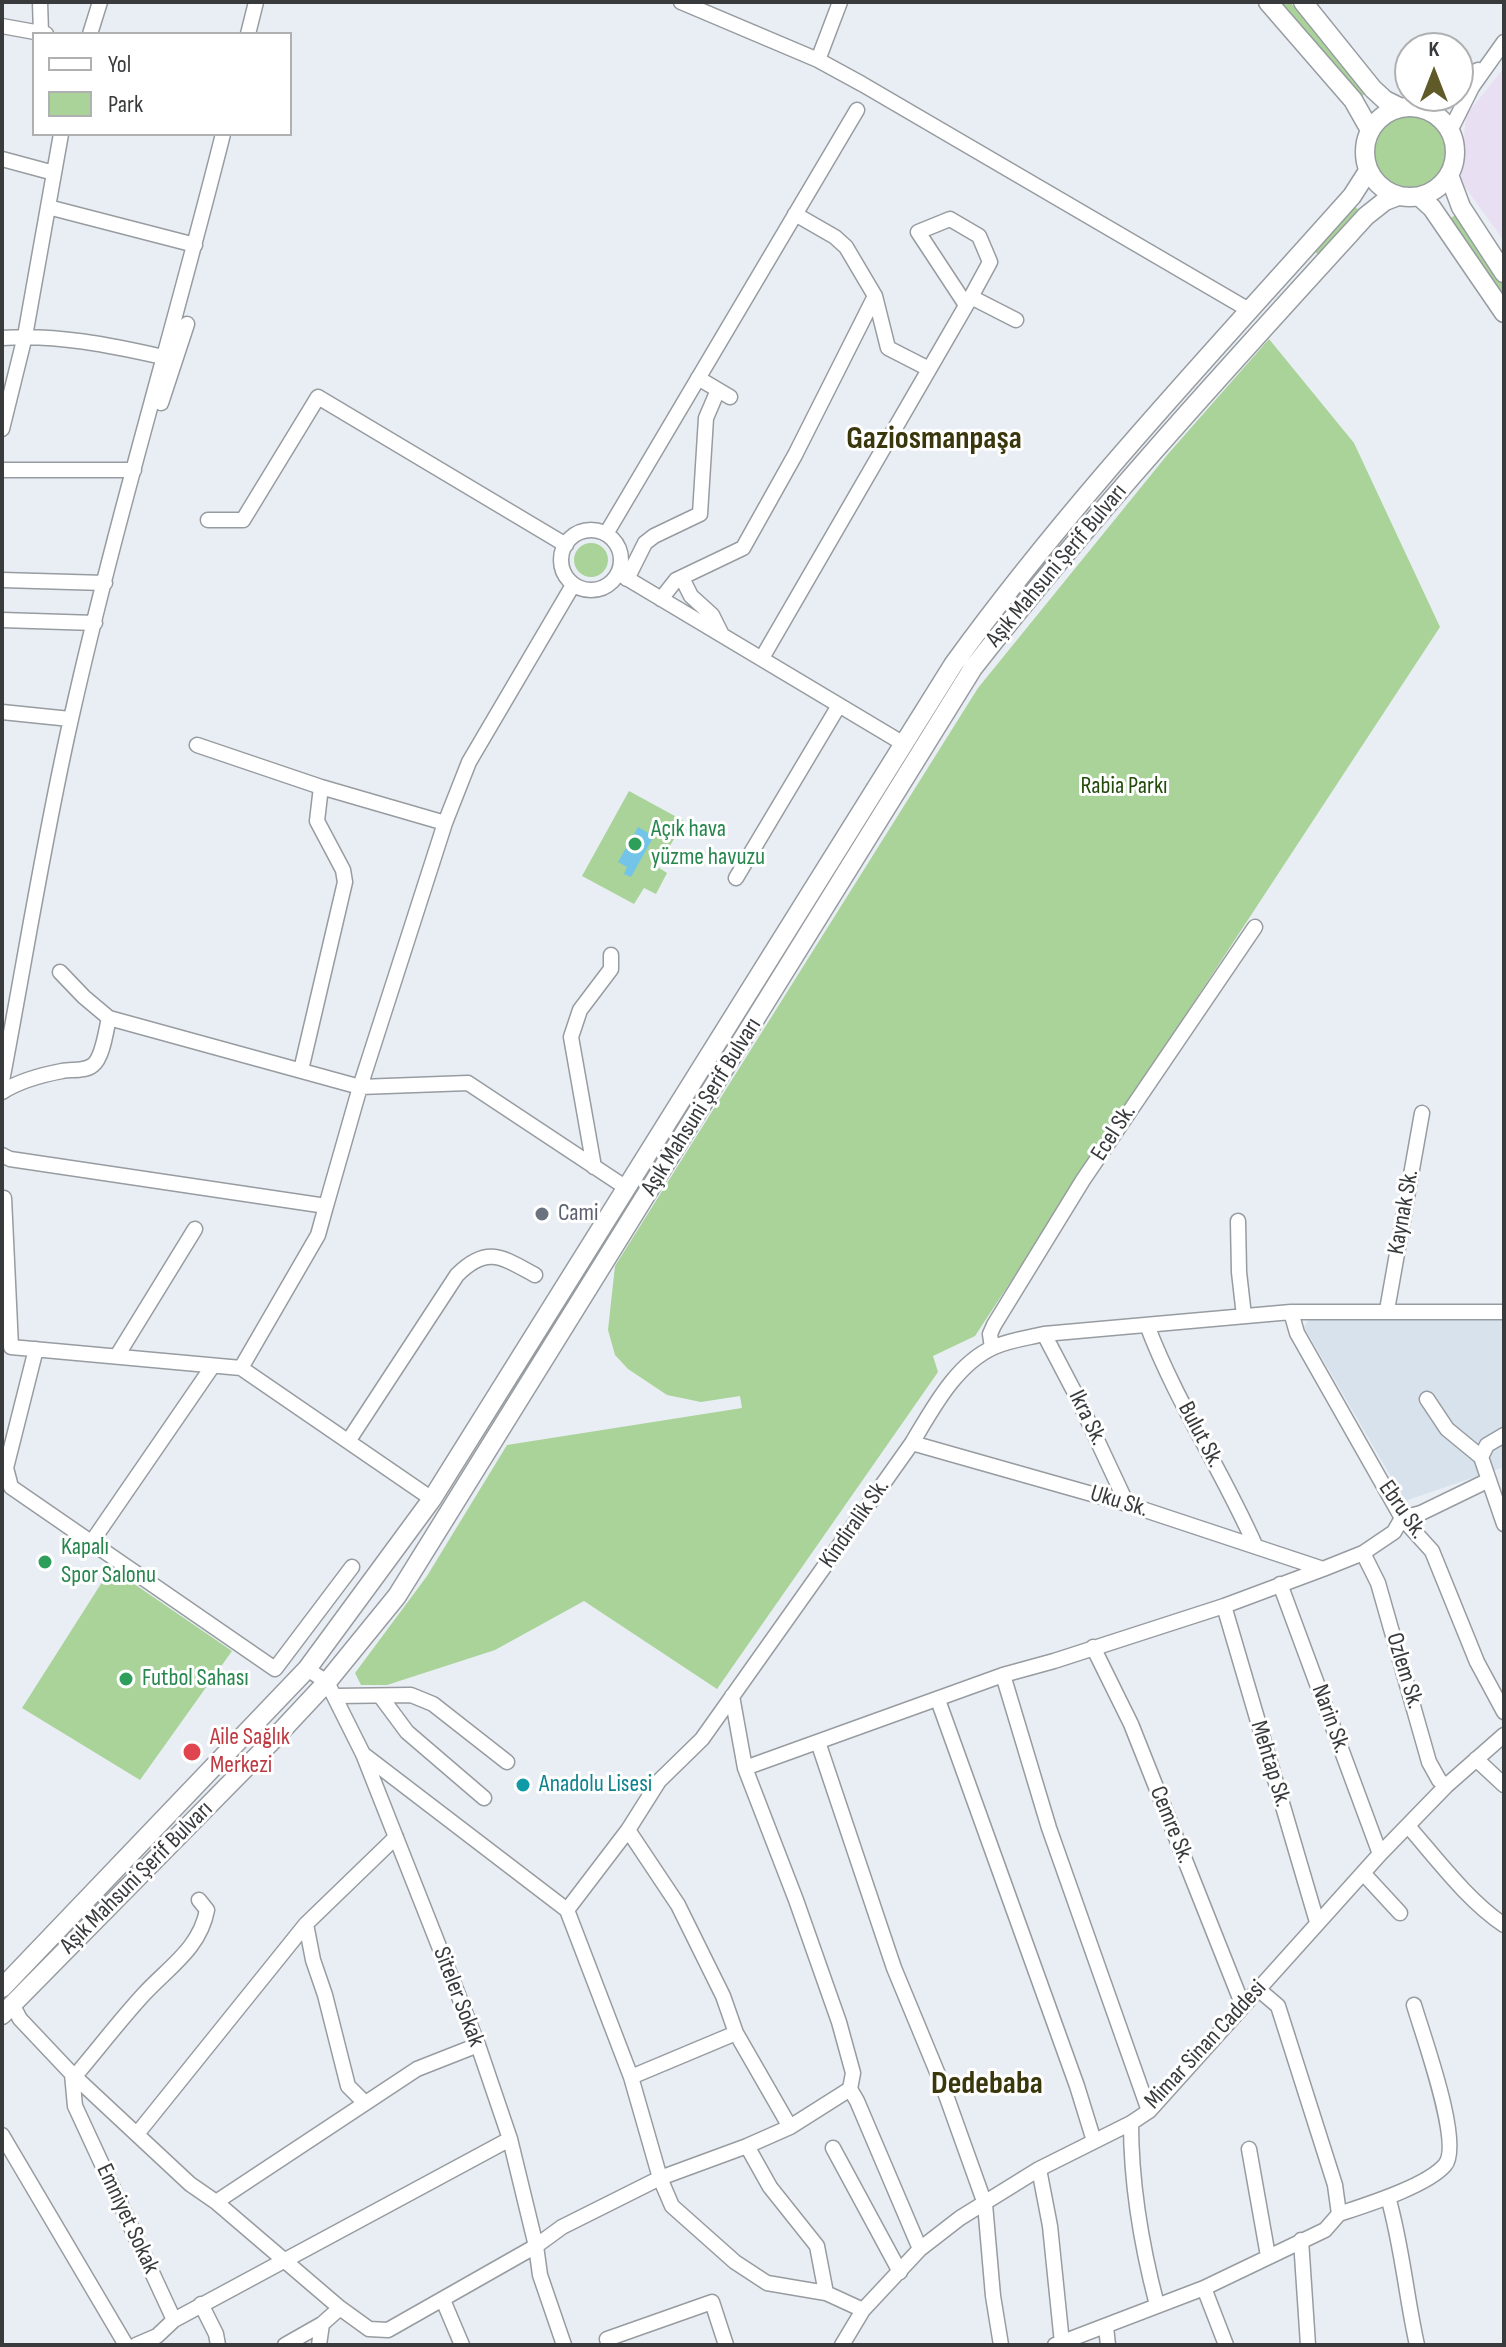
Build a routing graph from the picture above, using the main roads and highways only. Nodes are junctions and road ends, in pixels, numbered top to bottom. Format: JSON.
{"nodes":[{"id":1,"x":1268,"y":2,"type":"edge"},
{"id":2,"x":1303,"y":2,"type":"edge"},
{"id":3,"x":1394,"y":104,"type":"edge"},
{"id":4,"x":1394,"y":111,"type":"edge"},
{"id":5,"x":1428,"y":112,"type":"edge"},
{"id":6,"x":1370,"y":130,"type":"junction"},
{"id":7,"x":1368,"y":171,"type":"junction"},
{"id":8,"x":1449,"y":175,"type":"junction"},
{"id":9,"x":1398,"y":196,"type":"junction"},
{"id":10,"x":1420,"y":197,"type":"junction"},
{"id":11,"x":1504,"y":273,"type":"edge"},
{"id":12,"x":1504,"y":313,"type":"edge"},
{"id":13,"x":2,"y":1988,"type":"edge"},
{"id":14,"x":7,"y":2010,"type":"edge"}],
"edges":[{"from":1,"to":6,"type":"main road"},
{"from":2,"to":3,"type":"main road"},
{"from":4,"to":6,"type":"main road"},
{"from":5,"to":8,"type":"main road"},
{"from":6,"to":7,"type":"main road"},
{"from":7,"to":9,"type":"main road"},
{"from":7,"to":13,"type":"main road","name":"Aşık Mahsuni Şerif Bulvarı"},
{"from":8,"to":10,"type":"main road"},
{"from":8,"to":11,"type":"main road"},
{"from":9,"to":10,"type":"main road"},
{"from":9,"to":14,"type":"main road","name":"Aşık Mahsuni Şerif Bulvarı"},
{"from":10,"to":12,"type":"main road"}]}
